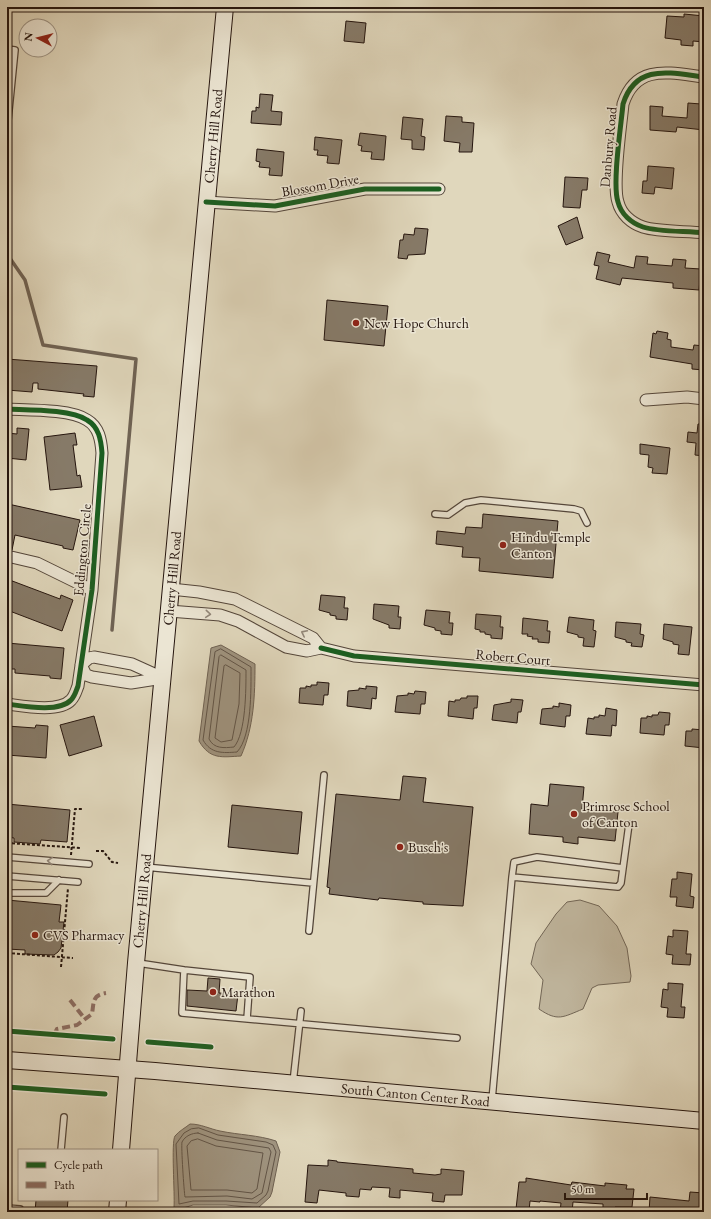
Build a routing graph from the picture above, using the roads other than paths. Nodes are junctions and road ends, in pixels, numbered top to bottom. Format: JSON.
{"nodes":[{"id":1,"x":225,"y":7,"type":"edge"},
{"id":2,"x":7,"y":48,"type":"edge"},
{"id":3,"x":704,"y":76,"type":"edge"},
{"id":4,"x":7,"y":130,"type":"edge"},
{"id":5,"x":438,"y":189,"type":"dead end"},
{"id":6,"x":206,"y":202,"type":"junction"},
{"id":7,"x":704,"y":233,"type":"edge"},
{"id":8,"x":704,"y":399,"type":"edge"},
{"id":9,"x":646,"y":400,"type":"dead end"},
{"id":10,"x":7,"y":409,"type":"edge"},
{"id":11,"x":435,"y":514,"type":"dead end"},
{"id":12,"x":587,"y":523,"type":"dead end"},
{"id":13,"x":7,"y":556,"type":"edge"},
{"id":14,"x":171,"y":589,"type":"junction"},
{"id":15,"x":92,"y":590,"type":"junction"},
{"id":16,"x":169,"y":611,"type":"junction"},
{"id":17,"x":321,"y":648,"type":"junction"},
{"id":18,"x":81,"y":665,"type":"junction"},
{"id":19,"x":163,"y":678,"type":"junction"},
{"id":20,"x":704,"y":685,"type":"edge"},
{"id":21,"x":7,"y":704,"type":"edge"},
{"id":22,"x":324,"y":776,"type":"dead end"},
{"id":23,"x":629,"y":824,"type":"dead end"},
{"id":24,"x":7,"y":857,"type":"edge"},
{"id":25,"x":89,"y":864,"type":"dead end"},
{"id":26,"x":145,"y":867,"type":"junction"},
{"id":27,"x":623,"y":868,"type":"junction"},
{"id":28,"x":7,"y":876,"type":"edge"},
{"id":29,"x":512,"y":877,"type":"junction"},
{"id":30,"x":59,"y":880,"type":"junction"},
{"id":31,"x":78,"y":882,"type":"dead end"},
{"id":32,"x":313,"y":883,"type":"junction"},
{"id":33,"x":7,"y":893,"type":"edge"},
{"id":34,"x":309,"y":931,"type":"dead end"},
{"id":35,"x":136,"y":963,"type":"junction"},
{"id":36,"x":184,"y":970,"type":"junction"},
{"id":37,"x":301,"y":1010,"type":"dead end"},
{"id":38,"x":247,"y":1019,"type":"junction"},
{"id":39,"x":299,"y":1024,"type":"junction"},
{"id":40,"x":457,"y":1038,"type":"dead end"},
{"id":41,"x":7,"y":1060,"type":"edge"},
{"id":42,"x":128,"y":1068,"type":"junction"},
{"id":43,"x":293,"y":1084,"type":"junction"},
{"id":44,"x":491,"y":1102,"type":"junction"},
{"id":45,"x":64,"y":1117,"type":"dead end"},
{"id":46,"x":704,"y":1120,"type":"edge"},
{"id":47,"x":61,"y":1149,"type":"edge"},
{"id":48,"x":121,"y":1149,"type":"edge"},
{"id":49,"x":118,"y":1201,"type":"edge"},
{"id":50,"x":7,"y":1208,"type":"edge"},
{"id":51,"x":20,"y":1209,"type":"dead end"},
{"id":52,"x":117,"y":1212,"type":"edge"}],
"edges":[{"from":1,"to":6,"type":"main road","name":"Cherry Hill Road"},
{"from":2,"to":4,"type":"lane"},
{"from":3,"to":7,"type":"street","name":"Danbury Road"},
{"from":5,"to":6,"type":"street","name":"Blossom Drive"},
{"from":6,"to":14,"type":"main road","name":"Cherry Hill Road"},
{"from":8,"to":9,"type":"street"},
{"from":10,"to":15,"type":"street","name":"Eddington Circle"},
{"from":11,"to":12,"type":"lane"},
{"from":13,"to":15,"type":"street"},
{"from":14,"to":16,"type":"main road","name":"Cherry Hill Road"},
{"from":17,"to":14,"type":"street","name":"Robert Court","one_way":true},
{"from":15,"to":18,"type":"street","name":"Eddington Circle"},
{"from":16,"to":17,"type":"street","name":"Robert Court","one_way":true},
{"from":16,"to":19,"type":"main road","name":"Cherry Hill Road"},
{"from":17,"to":20,"type":"street","name":"Robert Court"},
{"from":18,"to":19,"type":"street"},
{"from":18,"to":19,"type":"street"},
{"from":18,"to":21,"type":"street","name":"Eddington Circle"},
{"from":19,"to":26,"type":"main road","name":"Cherry Hill Road"},
{"from":22,"to":32,"type":"lane"},
{"from":23,"to":27,"type":"lane"},
{"from":25,"to":24,"type":"lane","one_way":true},
{"from":26,"to":32,"type":"lane"},
{"from":26,"to":35,"type":"main road","name":"Cherry Hill Road"},
{"from":27,"to":29,"type":"lane"},
{"from":27,"to":29,"type":"lane"},
{"from":28,"to":30,"type":"lane"},
{"from":29,"to":44,"type":"lane"},
{"from":30,"to":31,"type":"lane"},
{"from":30,"to":33,"type":"lane"},
{"from":32,"to":34,"type":"lane"},
{"from":35,"to":36,"type":"lane"},
{"from":35,"to":42,"type":"main road","name":"Cherry Hill Road"},
{"from":36,"to":38,"type":"lane"},
{"from":36,"to":38,"type":"lane"},
{"from":37,"to":39,"type":"lane"},
{"from":38,"to":39,"type":"lane"},
{"from":39,"to":40,"type":"lane"},
{"from":39,"to":43,"type":"lane"},
{"from":41,"to":42,"type":"main road","name":"South Canton Center Road"},
{"from":42,"to":43,"type":"main road","name":"South Canton Center Road"},
{"from":42,"to":48,"type":"main road","name":"Cherry Hill Road"},
{"from":43,"to":44,"type":"main road","name":"South Canton Center Road"},
{"from":44,"to":46,"type":"main road","name":"South Canton Center Road"},
{"from":45,"to":47,"type":"lane"},
{"from":49,"to":52,"type":"main road"},
{"from":50,"to":51,"type":"lane"}]}
